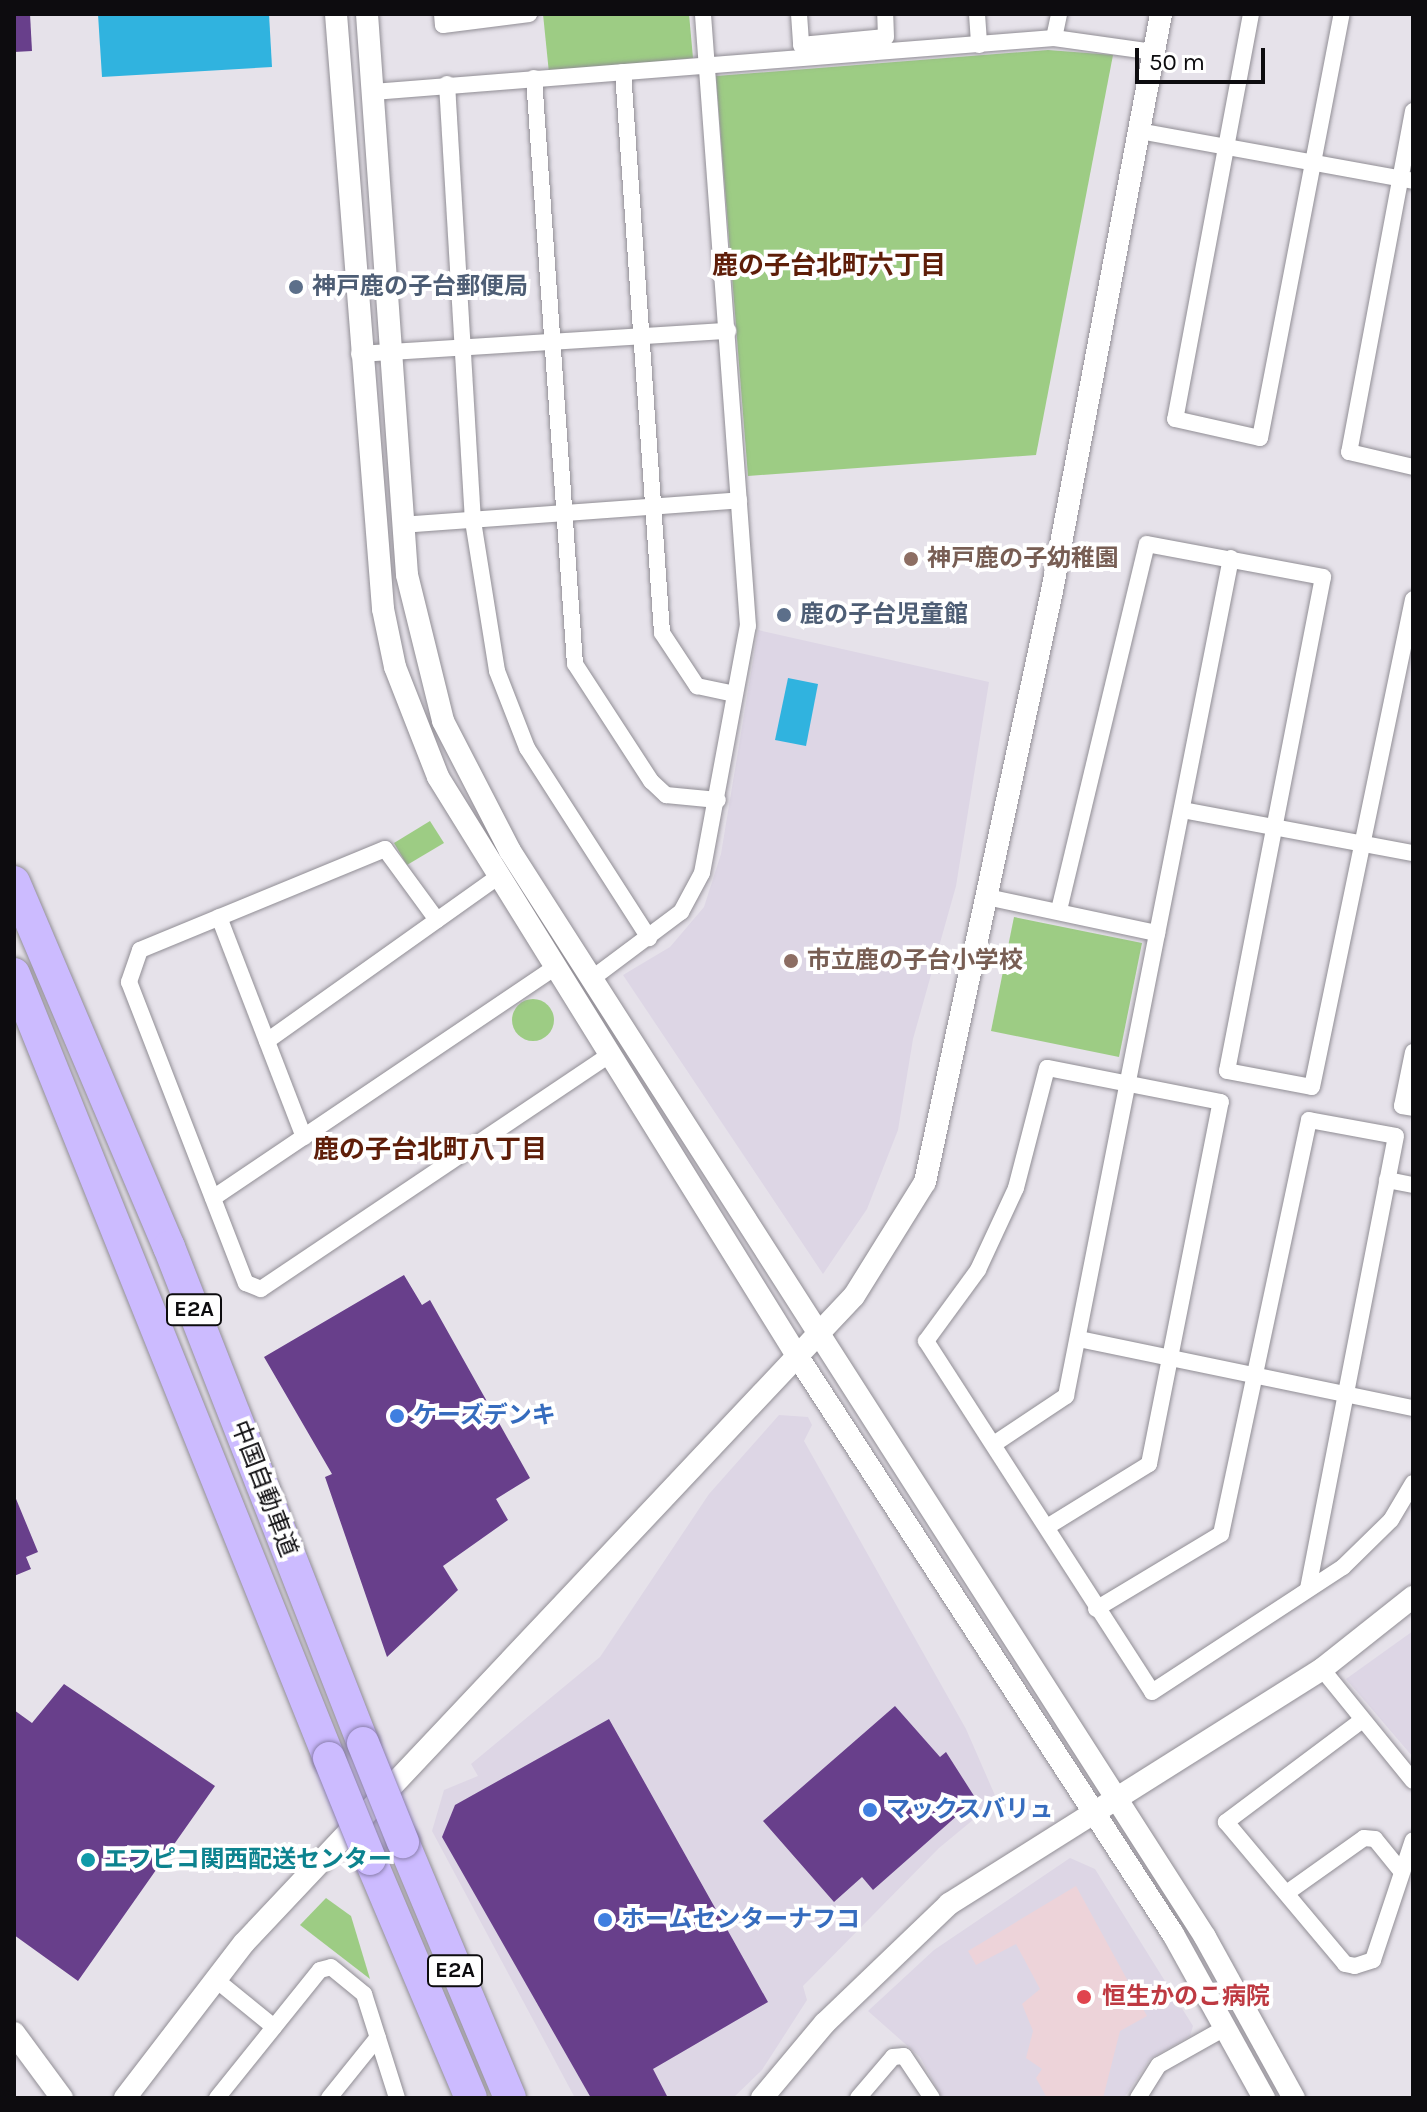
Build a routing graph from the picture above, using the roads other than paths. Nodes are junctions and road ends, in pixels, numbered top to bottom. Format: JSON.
{"nodes":[{"id":1,"x":336,"y":14,"type":"edge"},
{"id":2,"x":367,"y":14,"type":"edge"},
{"id":3,"x":442,"y":14,"type":"edge"},
{"id":4,"x":529,"y":14,"type":"edge"},
{"id":5,"x":703,"y":14,"type":"edge"},
{"id":6,"x":799,"y":14,"type":"edge"},
{"id":7,"x":885,"y":14,"type":"edge"},
{"id":8,"x":977,"y":14,"type":"edge"},
{"id":9,"x":1059,"y":14,"type":"edge"},
{"id":10,"x":1161,"y":14,"type":"edge"},
{"id":11,"x":1251,"y":14,"type":"edge"},
{"id":12,"x":1342,"y":14,"type":"edge"},
{"id":13,"x":1054,"y":38,"type":"junction"},
{"id":14,"x":979,"y":45,"type":"junction"},
{"id":15,"x":1153,"y":52,"type":"junction"},
{"id":16,"x":707,"y":66,"type":"junction"},
{"id":17,"x":623,"y":72,"type":"junction"},
{"id":18,"x":534,"y":78,"type":"junction"},
{"id":19,"x":447,"y":84,"type":"junction"},
{"id":20,"x":373,"y":92,"type":"junction"},
{"id":21,"x":1413,"y":111,"type":"edge"},
{"id":22,"x":1139,"y":131,"type":"junction"},
{"id":23,"x":1225,"y":143,"type":"junction"},
{"id":24,"x":1313,"y":161,"type":"junction"},
{"id":25,"x":1406,"y":179,"type":"edge"},
{"id":26,"x":728,"y":331,"type":"junction"},
{"id":27,"x":641,"y":339,"type":"junction"},
{"id":28,"x":553,"y":344,"type":"junction"},
{"id":29,"x":464,"y":351,"type":"junction"},
{"id":30,"x":392,"y":352,"type":"junction"},
{"id":31,"x":359,"y":354,"type":"junction"},
{"id":32,"x":1413,"y":467,"type":"edge"},
{"id":33,"x":739,"y":500,"type":"junction"},
{"id":34,"x":652,"y":508,"type":"junction"},
{"id":35,"x":566,"y":512,"type":"junction"},
{"id":36,"x":473,"y":521,"type":"junction"},
{"id":37,"x":402,"y":525,"type":"junction"},
{"id":38,"x":1231,"y":558,"type":"junction"},
{"id":39,"x":1413,"y":599,"type":"edge"},
{"id":40,"x":734,"y":694,"type":"junction"},
{"id":41,"x":718,"y":800,"type":"junction"},
{"id":42,"x":1183,"y":810,"type":"junction"},
{"id":43,"x":1274,"y":826,"type":"junction"},
{"id":44,"x":1364,"y":842,"type":"junction"},
{"id":45,"x":1413,"y":853,"type":"edge"},
{"id":46,"x":498,"y":877,"type":"junction"},
{"id":47,"x":14,"y":882,"type":"edge"},
{"id":48,"x":987,"y":897,"type":"junction"},
{"id":49,"x":1059,"y":910,"type":"junction"},
{"id":50,"x":219,"y":917,"type":"junction"},
{"id":51,"x":437,"y":920,"type":"junction"},
{"id":52,"x":1157,"y":933,"type":"junction"},
{"id":53,"x":649,"y":938,"type":"junction"},
{"id":54,"x":556,"y":967,"type":"junction"},
{"id":55,"x":14,"y":974,"type":"edge"},
{"id":56,"x":594,"y":977,"type":"junction"},
{"id":57,"x":267,"y":1041,"type":"junction"},
{"id":58,"x":1413,"y":1052,"type":"edge"},
{"id":59,"x":609,"y":1055,"type":"junction"},
{"id":60,"x":1131,"y":1084,"type":"junction"},
{"id":61,"x":1413,"y":1108,"type":"edge"},
{"id":62,"x":304,"y":1137,"type":"junction"},
{"id":63,"x":1387,"y":1180,"type":"junction"},
{"id":64,"x":1413,"y":1185,"type":"edge"},
{"id":65,"x":213,"y":1198,"type":"junction"},
{"id":66,"x":816,"y":1334,"type":"junction"},
{"id":67,"x":1079,"y":1339,"type":"junction"},
{"id":68,"x":796,"y":1354,"type":"junction"},
{"id":69,"x":1171,"y":1360,"type":"junction"},
{"id":70,"x":1254,"y":1380,"type":"junction"},
{"id":71,"x":1344,"y":1398,"type":"junction"},
{"id":72,"x":1413,"y":1408,"type":"edge"},
{"id":73,"x":994,"y":1444,"type":"junction"},
{"id":74,"x":1413,"y":1483,"type":"edge"},
{"id":75,"x":1047,"y":1527,"type":"junction"},
{"id":76,"x":1308,"y":1588,"type":"junction"},
{"id":77,"x":1413,"y":1597,"type":"edge"},
{"id":78,"x":1096,"y":1609,"type":"junction"},
{"id":79,"x":1322,"y":1669,"type":"junction"},
{"id":80,"x":1361,"y":1721,"type":"junction"},
{"id":81,"x":1413,"y":1781,"type":"edge"},
{"id":82,"x":1108,"y":1808,"type":"junction"},
{"id":83,"x":1413,"y":1840,"type":"edge"},
{"id":84,"x":1400,"y":1870,"type":"junction"},
{"id":85,"x":1288,"y":1892,"type":"junction"},
{"id":86,"x":215,"y":1979,"type":"junction"},
{"id":87,"x":274,"y":2027,"type":"junction"},
{"id":88,"x":1225,"y":2028,"type":"junction"},
{"id":89,"x":14,"y":2033,"type":"edge"},
{"id":90,"x":378,"y":2037,"type":"junction"},
{"id":91,"x":62,"y":2098,"type":"edge"},
{"id":92,"x":125,"y":2098,"type":"edge"},
{"id":93,"x":217,"y":2098,"type":"edge"},
{"id":94,"x":329,"y":2098,"type":"edge"},
{"id":95,"x":397,"y":2098,"type":"edge"},
{"id":96,"x":471,"y":2098,"type":"edge"},
{"id":97,"x":510,"y":2098,"type":"edge"},
{"id":98,"x":762,"y":2098,"type":"edge"},
{"id":99,"x":858,"y":2098,"type":"edge"},
{"id":100,"x":932,"y":2098,"type":"edge"},
{"id":101,"x":1138,"y":2098,"type":"edge"},
{"id":102,"x":1264,"y":2098,"type":"edge"},
{"id":103,"x":1294,"y":2098,"type":"edge"}],
"edges":[{"from":1,"to":31,"type":"street"},
{"from":2,"to":20,"type":"street"},
{"from":3,"to":4,"type":"street"},
{"from":5,"to":16,"type":"street"},
{"from":6,"to":7,"type":"street"},
{"from":8,"to":14,"type":"street"},
{"from":9,"to":13,"type":"street"},
{"from":10,"to":15,"type":"street"},
{"from":11,"to":23,"type":"street"},
{"from":12,"to":24,"type":"street"},
{"from":13,"to":14,"type":"street"},
{"from":13,"to":15,"type":"street"},
{"from":14,"to":16,"type":"street"},
{"from":15,"to":22,"type":"street"},
{"from":16,"to":17,"type":"street"},
{"from":16,"to":26,"type":"street"},
{"from":17,"to":18,"type":"street"},
{"from":17,"to":27,"type":"street"},
{"from":18,"to":19,"type":"street"},
{"from":18,"to":28,"type":"street"},
{"from":19,"to":20,"type":"street"},
{"from":19,"to":29,"type":"street"},
{"from":20,"to":30,"type":"street"},
{"from":21,"to":25,"type":"street"},
{"from":22,"to":23,"type":"street"},
{"from":22,"to":48,"type":"street"},
{"from":23,"to":24,"type":"street"},
{"from":23,"to":24,"type":"street"},
{"from":24,"to":25,"type":"street"},
{"from":25,"to":32,"type":"street"},
{"from":26,"to":27,"type":"street"},
{"from":26,"to":33,"type":"street"},
{"from":27,"to":28,"type":"street"},
{"from":27,"to":34,"type":"street"},
{"from":28,"to":29,"type":"street"},
{"from":28,"to":35,"type":"street"},
{"from":29,"to":30,"type":"street"},
{"from":29,"to":36,"type":"street"},
{"from":30,"to":31,"type":"street"},
{"from":30,"to":37,"type":"street"},
{"from":31,"to":46,"type":"street"},
{"from":33,"to":34,"type":"street"},
{"from":33,"to":40,"type":"street"},
{"from":34,"to":35,"type":"street"},
{"from":34,"to":40,"type":"street"},
{"from":35,"to":36,"type":"street"},
{"from":35,"to":41,"type":"street"},
{"from":36,"to":37,"type":"street"},
{"from":36,"to":53,"type":"street"},
{"from":37,"to":56,"type":"street"},
{"from":38,"to":42,"type":"street"},
{"from":38,"to":43,"type":"street"},
{"from":38,"to":49,"type":"street"},
{"from":39,"to":44,"type":"street"},
{"from":40,"to":41,"type":"street"},
{"from":41,"to":53,"type":"street"},
{"from":42,"to":43,"type":"street"},
{"from":42,"to":52,"type":"street"},
{"from":43,"to":44,"type":"street"},
{"from":43,"to":44,"type":"street"},
{"from":44,"to":45,"type":"street"},
{"from":46,"to":51,"type":"street"},
{"from":46,"to":54,"type":"street"},
{"from":47,"to":97,"type":"highway","name":"中国自動車道","number":"E2A","bridge":true},
{"from":48,"to":49,"type":"street"},
{"from":48,"to":66,"type":"street"},
{"from":49,"to":52,"type":"street"},
{"from":50,"to":51,"type":"street"},
{"from":50,"to":57,"type":"street"},
{"from":50,"to":65,"type":"street"},
{"from":51,"to":57,"type":"street"},
{"from":52,"to":60,"type":"street"},
{"from":53,"to":56,"type":"street"},
{"from":54,"to":59,"type":"street"},
{"from":54,"to":62,"type":"street"},
{"from":55,"to":96,"type":"highway","name":"中国自動車道","number":"E2A","bridge":true},
{"from":56,"to":66,"type":"street"},
{"from":57,"to":62,"type":"street"},
{"from":58,"to":61,"type":"street"},
{"from":59,"to":65,"type":"street"},
{"from":59,"to":68,"type":"street"},
{"from":60,"to":67,"type":"street"},
{"from":60,"to":69,"type":"street"},
{"from":60,"to":73,"type":"street"},
{"from":62,"to":65,"type":"street"},
{"from":63,"to":64,"type":"street"},
{"from":63,"to":70,"type":"street"},
{"from":63,"to":71,"type":"street"},
{"from":66,"to":68,"type":"street"},
{"from":66,"to":82,"type":"street"},
{"from":67,"to":69,"type":"street"},
{"from":67,"to":73,"type":"street"},
{"from":68,"to":82,"type":"street"},
{"from":68,"to":86,"type":"street"},
{"from":69,"to":70,"type":"street"},
{"from":69,"to":75,"type":"street"},
{"from":70,"to":71,"type":"street"},
{"from":70,"to":78,"type":"street"},
{"from":71,"to":72,"type":"street"},
{"from":71,"to":76,"type":"street"},
{"from":73,"to":75,"type":"street"},
{"from":74,"to":76,"type":"street"},
{"from":75,"to":78,"type":"street"},
{"from":76,"to":78,"type":"street"},
{"from":77,"to":79,"type":"street"},
{"from":79,"to":80,"type":"street"},
{"from":79,"to":82,"type":"street"},
{"from":80,"to":81,"type":"street"},
{"from":80,"to":85,"type":"street"},
{"from":82,"to":88,"type":"street"},
{"from":82,"to":98,"type":"street"},
{"from":82,"to":103,"type":"street"},
{"from":83,"to":84,"type":"street"},
{"from":84,"to":85,"type":"street"},
{"from":84,"to":85,"type":"street"},
{"from":86,"to":87,"type":"street"},
{"from":86,"to":92,"type":"street"},
{"from":87,"to":90,"type":"street"},
{"from":87,"to":93,"type":"street"},
{"from":88,"to":101,"type":"street"},
{"from":88,"to":102,"type":"street"},
{"from":89,"to":91,"type":"street"},
{"from":90,"to":94,"type":"street"},
{"from":90,"to":95,"type":"street"},
{"from":99,"to":100,"type":"street"}]}
